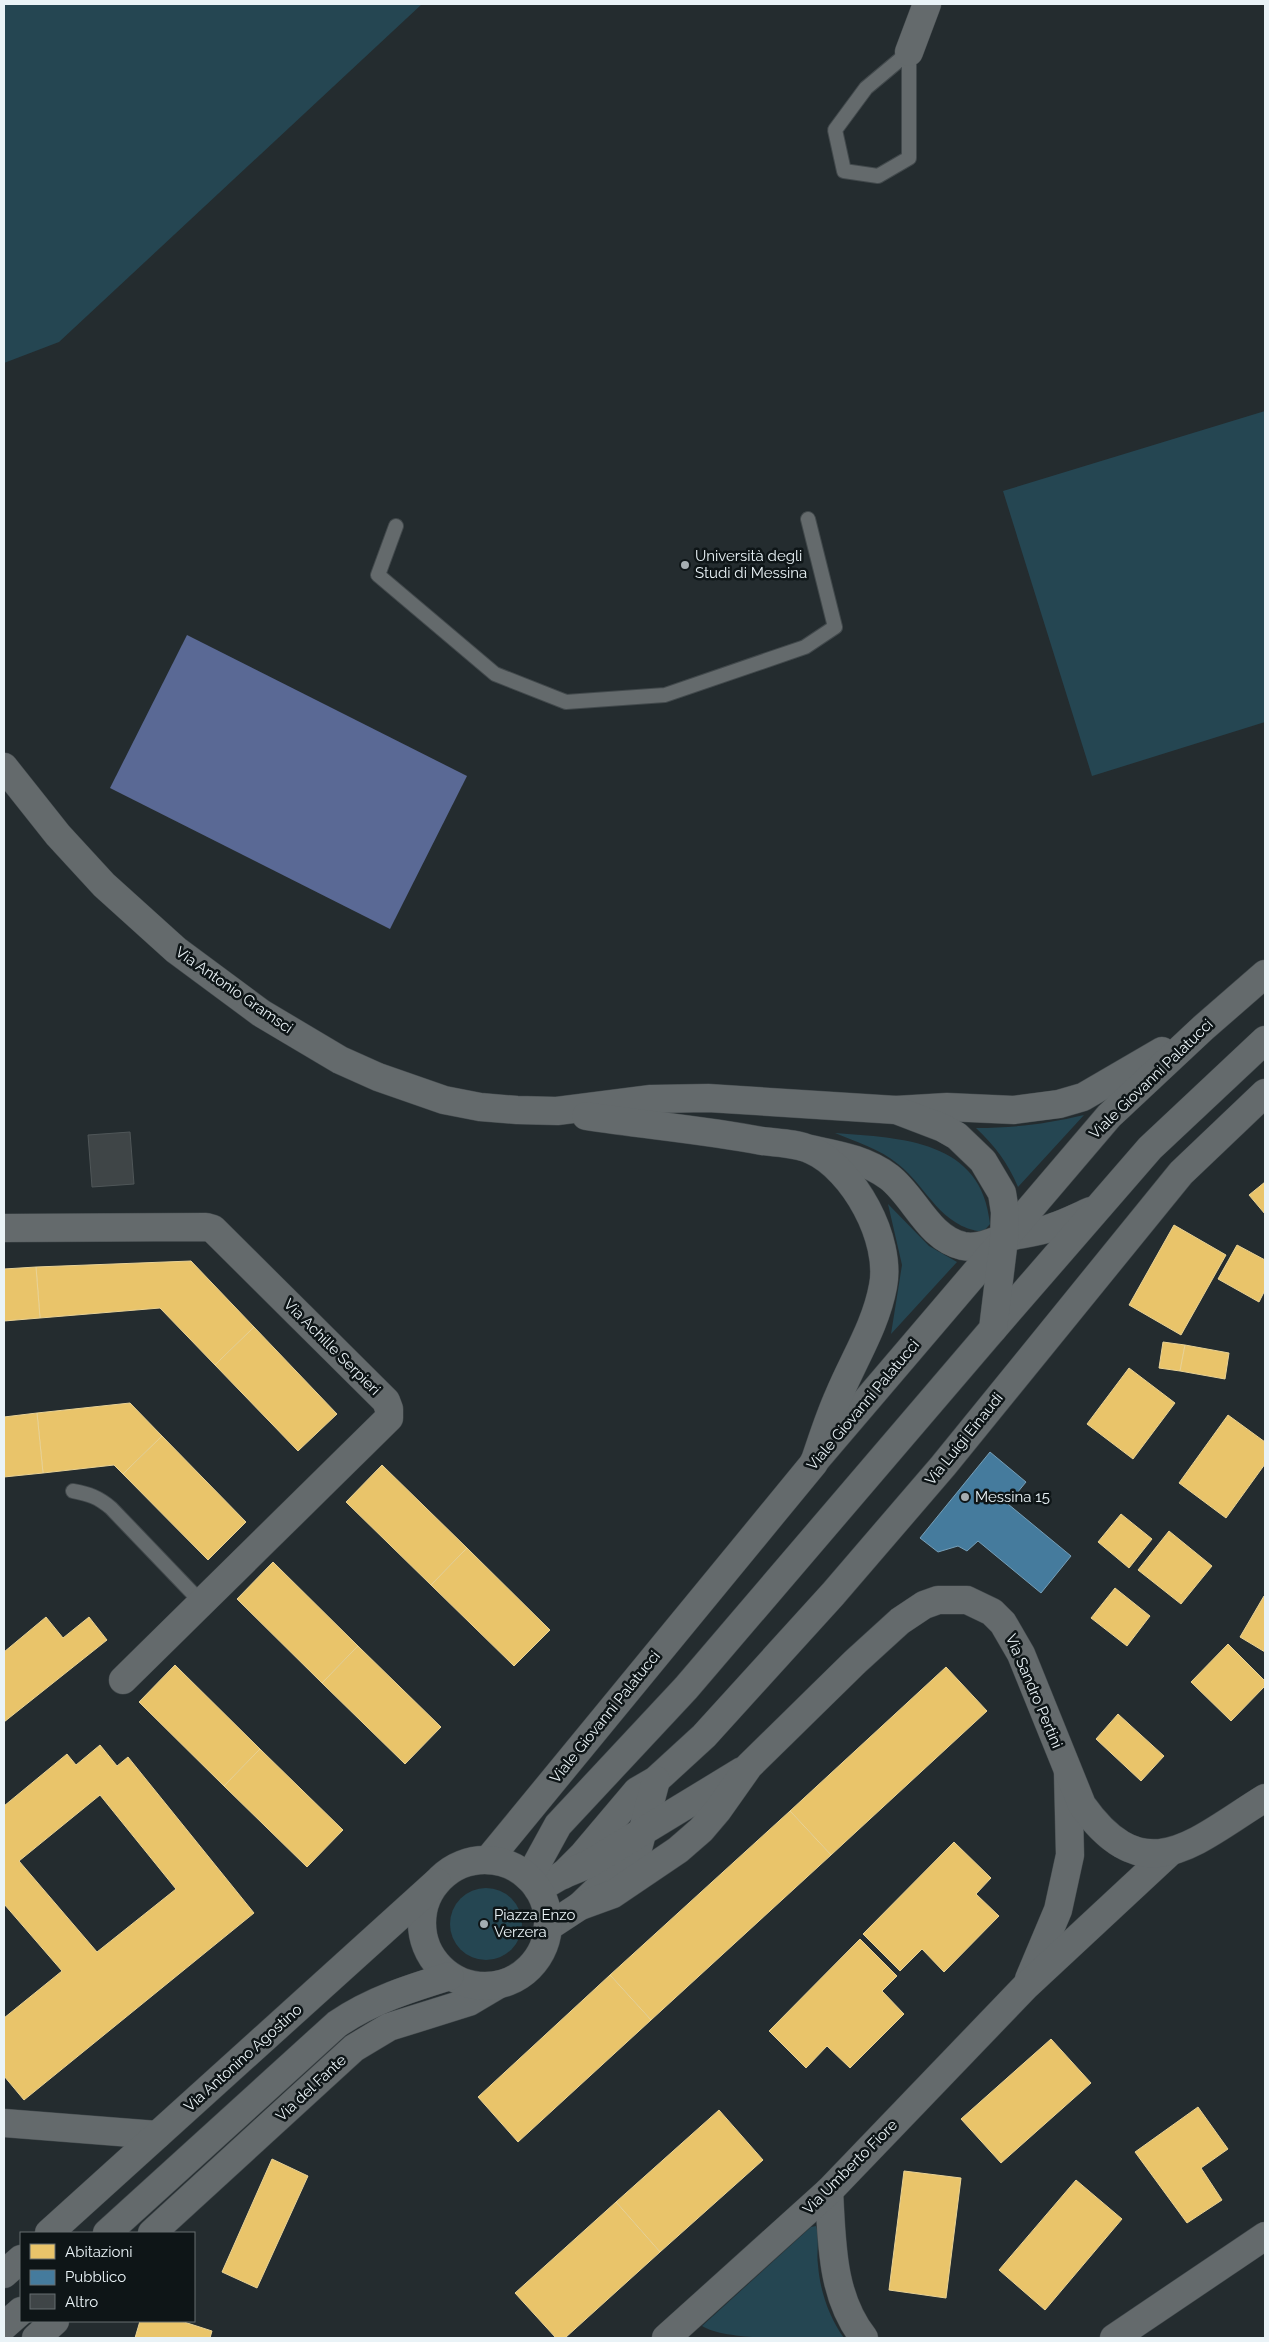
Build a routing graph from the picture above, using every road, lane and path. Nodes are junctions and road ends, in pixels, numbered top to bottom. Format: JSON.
{"nodes":[{"id":1,"x":927,"y":4,"type":"edge"},
{"id":2,"x":909,"y":52,"type":"junction"},
{"id":3,"x":808,"y":519,"type":"dead end"},
{"id":4,"x":396,"y":526,"type":"dead end"},
{"id":5,"x":4,"y":766,"type":"edge"},
{"id":6,"x":1265,"y":974,"type":"edge"},
{"id":7,"x":1202,"y":1028,"type":"junction"},
{"id":8,"x":1265,"y":1040,"type":"edge"},
{"id":9,"x":1265,"y":1093,"type":"edge"},
{"id":10,"x":896,"y":1110,"type":"junction"},
{"id":11,"x":557,"y":1111,"type":"junction"},
{"id":12,"x":810,"y":1149,"type":"junction"},
{"id":13,"x":1097,"y":1208,"type":"junction"},
{"id":14,"x":4,"y":1228,"type":"edge"},
{"id":15,"x":1004,"y":1238,"type":"junction"},
{"id":16,"x":993,"y":1329,"type":"junction"},
{"id":17,"x":814,"y":1462,"type":"junction"},
{"id":18,"x":73,"y":1492,"type":"dead end"},
{"id":19,"x":202,"y":1603,"type":"junction"},
{"id":20,"x":123,"y":1680,"type":"dead end"},
{"id":21,"x":749,"y":1766,"type":"junction"},
{"id":22,"x":1068,"y":1773,"type":"junction"},
{"id":23,"x":656,"y":1780,"type":"junction"},
{"id":24,"x":1265,"y":1798,"type":"edge"},
{"id":25,"x":642,"y":1830,"type":"junction"},
{"id":26,"x":1169,"y":1853,"type":"junction"},
{"id":27,"x":488,"y":1860,"type":"junction"},
{"id":28,"x":562,"y":1875,"type":"junction"},
{"id":29,"x":437,"y":1882,"type":"junction"},
{"id":30,"x":533,"y":1883,"type":"junction"},
{"id":31,"x":580,"y":1906,"type":"junction"},
{"id":32,"x":548,"y":1927,"type":"junction"},
{"id":33,"x":450,"y":1976,"type":"junction"},
{"id":34,"x":496,"y":1986,"type":"junction"},
{"id":35,"x":1025,"y":1987,"type":"junction"},
{"id":36,"x":4,"y":2123,"type":"edge"},
{"id":37,"x":158,"y":2135,"type":"junction"},
{"id":38,"x":829,"y":2191,"type":"junction"},
{"id":39,"x":51,"y":2232,"type":"edge"},
{"id":40,"x":108,"y":2232,"type":"edge"},
{"id":41,"x":153,"y":2232,"type":"edge"},
{"id":42,"x":1265,"y":2236,"type":"edge"},
{"id":43,"x":20,"y":2260,"type":"edge"},
{"id":44,"x":4,"y":2274,"type":"edge"},
{"id":45,"x":20,"y":2312,"type":"edge"},
{"id":46,"x":54,"y":2322,"type":"edge"},
{"id":47,"x":4,"y":2326,"type":"edge"},
{"id":48,"x":36,"y":2338,"type":"edge"},
{"id":49,"x":666,"y":2338,"type":"edge"},
{"id":50,"x":864,"y":2338,"type":"edge"},
{"id":51,"x":1114,"y":2338,"type":"edge"}],
"edges":[{"from":1,"to":2,"type":"street"},
{"from":2,"to":2,"type":"lane"},
{"from":3,"to":4,"type":"lane"},
{"from":5,"to":11,"type":"street","name":"Via Antonio Gramsci"},
{"from":6,"to":7,"type":"street","name":"Viale Giovanni Palatucci"},
{"from":7,"to":10,"type":"street"},
{"from":7,"to":15,"type":"street","name":"Viale Giovanni Palatucci"},
{"from":8,"to":13,"type":"street"},
{"from":9,"to":23,"type":"street","name":"Via Luigi Einaudi"},
{"from":10,"to":11,"type":"street"},
{"from":10,"to":15,"type":"street"},
{"from":11,"to":12,"type":"street"},
{"from":12,"to":15,"type":"street"},
{"from":12,"to":17,"type":"street"},
{"from":13,"to":15,"type":"street"},
{"from":13,"to":16,"type":"street"},
{"from":14,"to":19,"type":"street","name":"Via Achille Serpieri"},
{"from":15,"to":16,"type":"street"},
{"from":15,"to":17,"type":"street","name":"Viale Giovanni Palatucci"},
{"from":16,"to":30,"type":"street"},
{"from":17,"to":27,"type":"street","name":"Viale Giovanni Palatucci"},
{"from":18,"to":19,"type":"lane"},
{"from":19,"to":20,"type":"street","name":"Via Achille Serpieri"},
{"from":21,"to":22,"type":"street","name":"Via Sandro Pertini"},
{"from":21,"to":25,"type":"street"},
{"from":21,"to":31,"type":"street"},
{"from":22,"to":26,"type":"street","name":"Via Sandro Pertini"},
{"from":22,"to":35,"type":"street","name":"Via Umberto Fiore"},
{"from":23,"to":25,"type":"street"},
{"from":23,"to":28,"type":"street","name":"Via Luigi Einaudi"},
{"from":24,"to":26,"type":"street","name":"Via Sandro Pertini"},
{"from":25,"to":28,"type":"street"},
{"from":25,"to":31,"type":"street"},
{"from":26,"to":35,"type":"street","name":"Via Umberto Fiore"},
{"from":27,"to":29,"type":"street"},
{"from":27,"to":30,"type":"street"},
{"from":28,"to":30,"type":"street"},
{"from":29,"to":33,"type":"street"},
{"from":29,"to":37,"type":"street","name":"Via Antonino Agostino"},
{"from":30,"to":32,"type":"street"},
{"from":31,"to":32,"type":"street"},
{"from":32,"to":34,"type":"street"},
{"from":33,"to":34,"type":"street"},
{"from":33,"to":40,"type":"street"},
{"from":34,"to":41,"type":"street","name":"Via del Fante"},
{"from":35,"to":38,"type":"street","name":"Via Umberto Fiore"},
{"from":36,"to":37,"type":"street"},
{"from":37,"to":39,"type":"street","name":"Via Antonino Agostino"},
{"from":38,"to":49,"type":"street","name":"Via Umberto Fiore"},
{"from":38,"to":50,"type":"street"},
{"from":42,"to":51,"type":"street"},
{"from":43,"to":44,"type":"street"},
{"from":45,"to":47,"type":"street"},
{"from":46,"to":48,"type":"street"}]}
